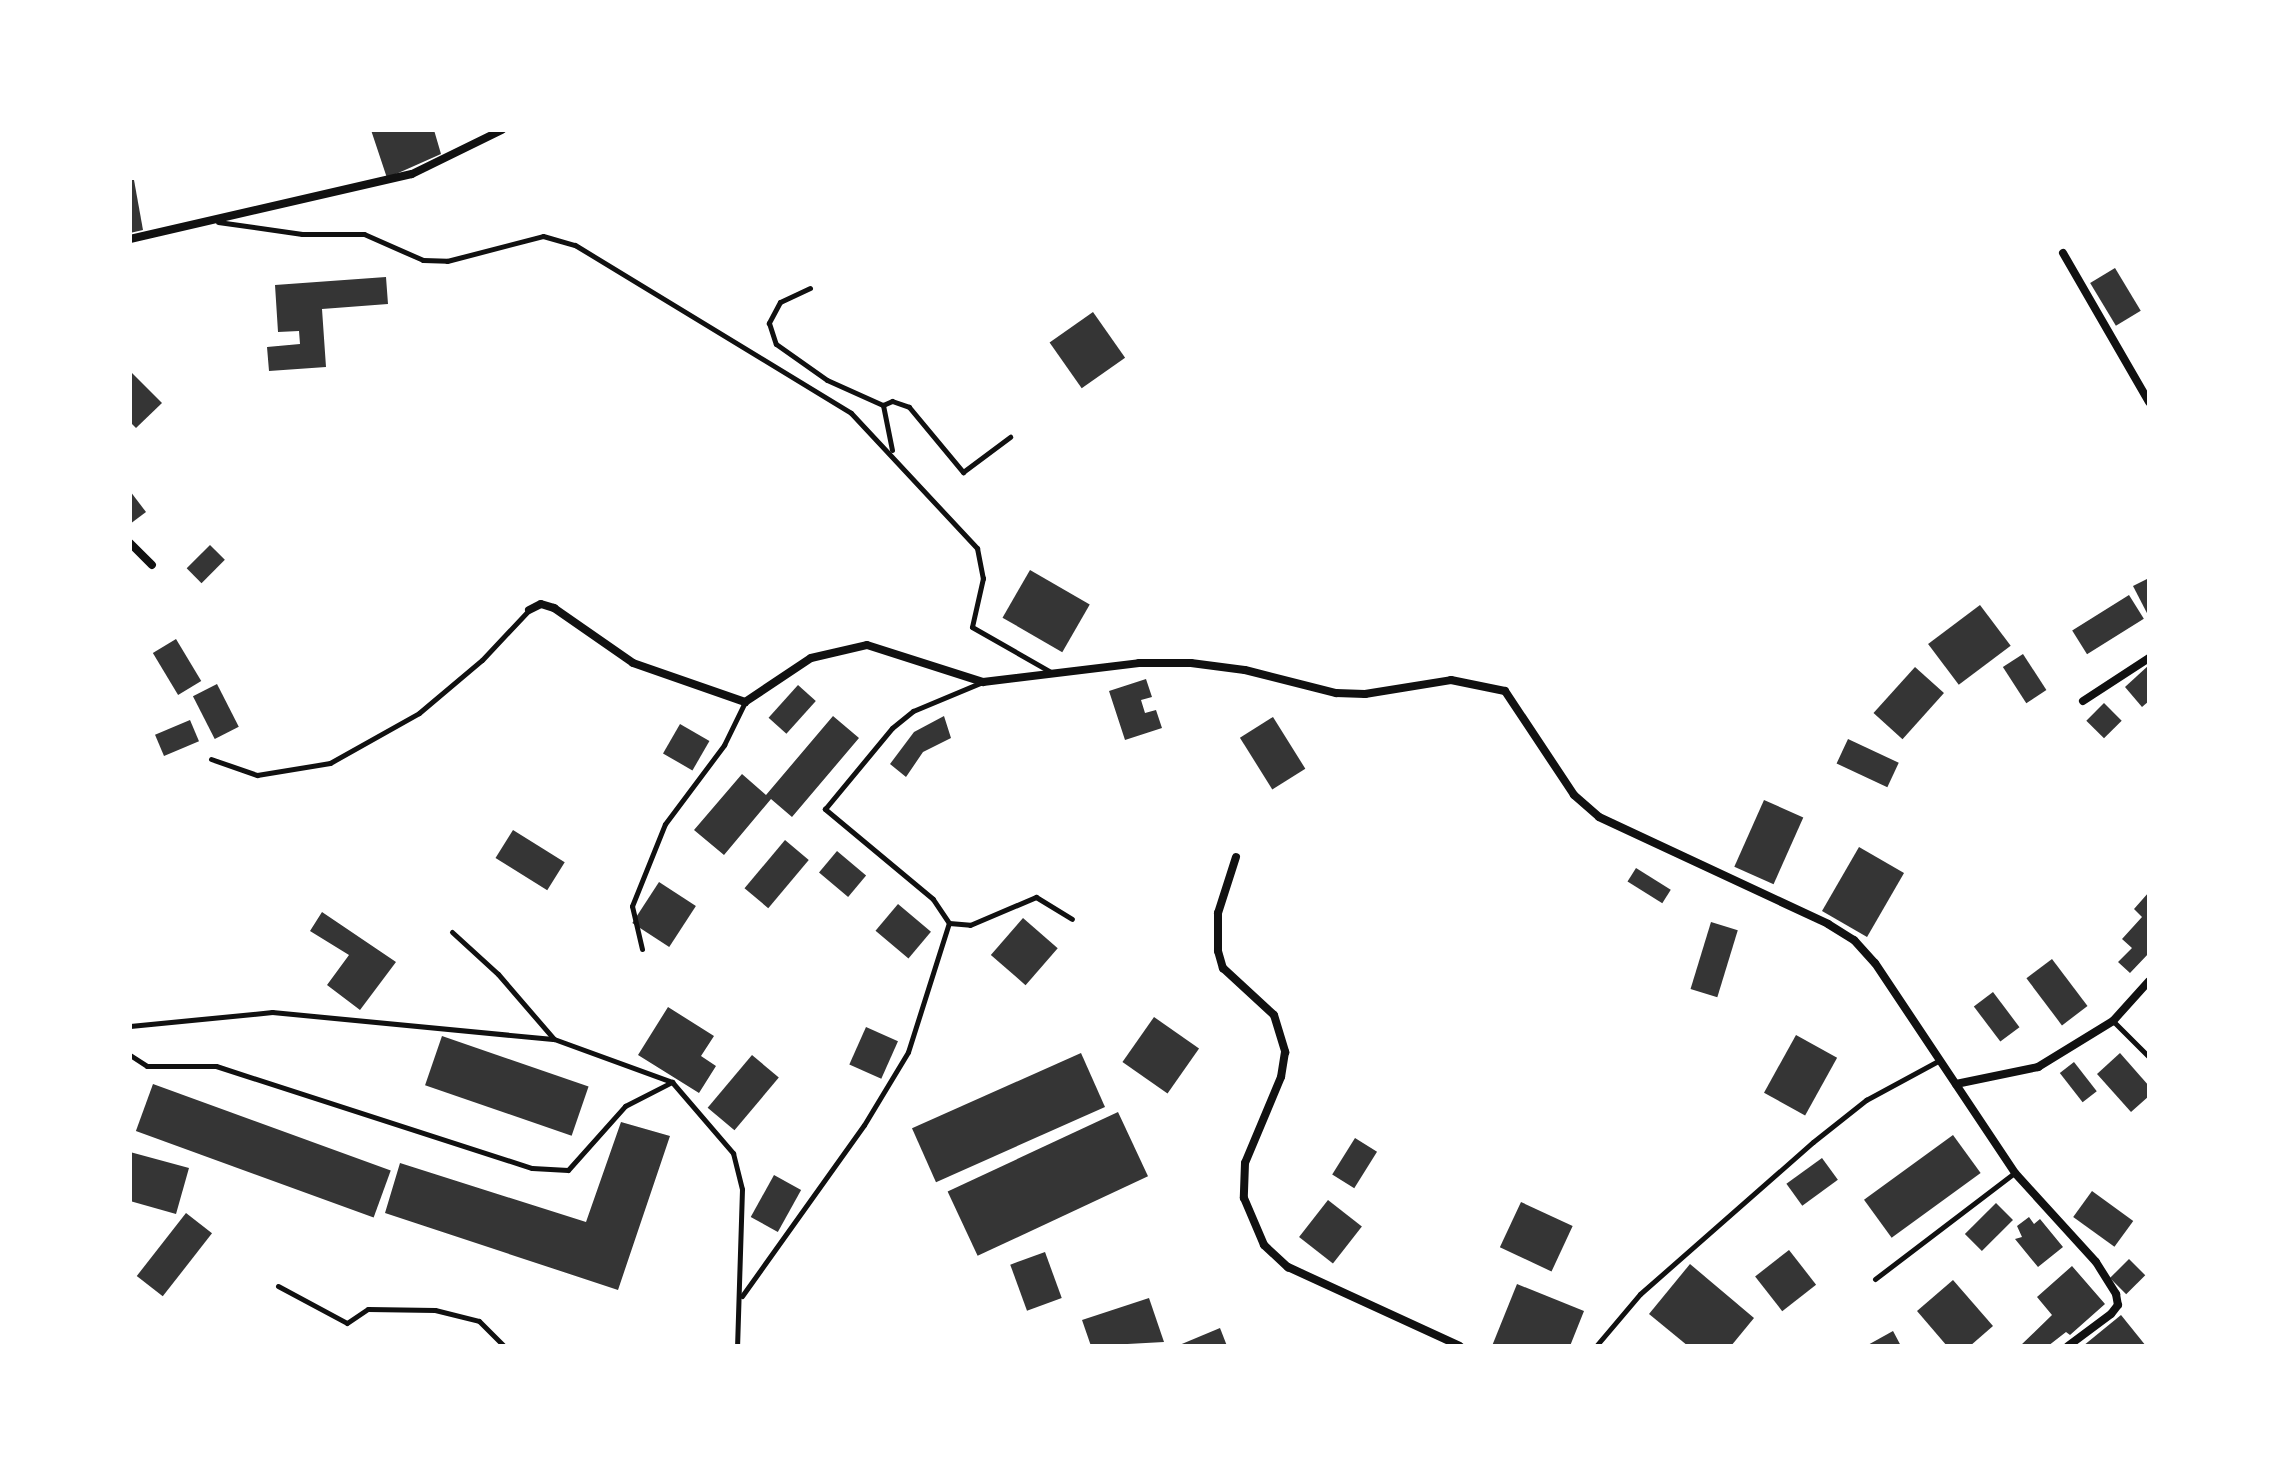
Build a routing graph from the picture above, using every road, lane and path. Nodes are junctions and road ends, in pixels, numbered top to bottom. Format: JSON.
{"nodes":[{"id":1,"x":502,"y":130,"type":"edge"},
{"id":2,"x":205,"y":220,"type":"junction"},
{"id":3,"x":130,"y":239,"type":"edge"},
{"id":4,"x":2063,"y":253,"type":"dead end"},
{"id":5,"x":810,"y":288,"type":"dead end"},
{"id":6,"x":2149,"y":402,"type":"edge"},
{"id":7,"x":883,"y":405,"type":"junction"},
{"id":8,"x":1010,"y":437,"type":"dead end"},
{"id":9,"x":892,"y":451,"type":"junction"},
{"id":10,"x":130,"y":543,"type":"edge"},
{"id":11,"x":152,"y":565,"type":"dead end"},
{"id":12,"x":529,"y":610,"type":"joint"},
{"id":13,"x":2149,"y":658,"type":"edge"},
{"id":14,"x":1055,"y":675,"type":"junction"},
{"id":15,"x":983,"y":682,"type":"junction"},
{"id":16,"x":2083,"y":701,"type":"dead end"},
{"id":17,"x":745,"y":702,"type":"junction"},
{"id":18,"x":211,"y":759,"type":"dead end"},
{"id":19,"x":1236,"y":857,"type":"dead end"},
{"id":20,"x":1072,"y":919,"type":"dead end"},
{"id":21,"x":949,"y":923,"type":"junction"},
{"id":22,"x":452,"y":932,"type":"dead end"},
{"id":23,"x":642,"y":949,"type":"dead end"},
{"id":24,"x":2149,"y":981,"type":"edge"},
{"id":25,"x":2113,"y":1021,"type":"junction"},
{"id":26,"x":130,"y":1026,"type":"edge"},
{"id":27,"x":554,"y":1039,"type":"junction"},
{"id":28,"x":130,"y":1055,"type":"edge"},
{"id":29,"x":2149,"y":1057,"type":"edge"},
{"id":30,"x":1940,"y":1060,"type":"junction"},
{"id":31,"x":672,"y":1082,"type":"junction"},
{"id":32,"x":1956,"y":1084,"type":"junction"},
{"id":33,"x":2015,"y":1173,"type":"junction"},
{"id":34,"x":1875,"y":1279,"type":"dead end"},
{"id":35,"x":278,"y":1286,"type":"dead end"},
{"id":36,"x":742,"y":1296,"type":"junction"},
{"id":37,"x":504,"y":1346,"type":"edge"},
{"id":38,"x":737,"y":1346,"type":"edge"},
{"id":39,"x":1460,"y":1346,"type":"edge"},
{"id":40,"x":1596,"y":1346,"type":"edge"},
{"id":41,"x":2068,"y":1346,"type":"edge"}],
"edges":[{"from":1,"to":2,"type":"street"},
{"from":2,"to":3,"type":"street"},
{"from":2,"to":9,"type":"lane"},
{"from":4,"to":6,"type":"street"},
{"from":5,"to":7,"type":"lane"},
{"from":7,"to":8,"type":"lane"},
{"from":7,"to":9,"type":"lane"},
{"from":9,"to":14,"type":"lane"},
{"from":10,"to":11,"type":"street"},
{"from":12,"to":17,"type":"street"},
{"from":12,"to":18,"type":"lane"},
{"from":13,"to":16,"type":"street"},
{"from":14,"to":15,"type":"street"},
{"from":14,"to":30,"type":"street"},
{"from":15,"to":17,"type":"street"},
{"from":15,"to":21,"type":"lane"},
{"from":17,"to":23,"type":"lane"},
{"from":19,"to":39,"type":"street"},
{"from":20,"to":21,"type":"lane"},
{"from":21,"to":36,"type":"lane"},
{"from":22,"to":27,"type":"lane"},
{"from":24,"to":25,"type":"street"},
{"from":25,"to":29,"type":"lane"},
{"from":25,"to":32,"type":"street"},
{"from":26,"to":27,"type":"lane"},
{"from":27,"to":31,"type":"lane"},
{"from":28,"to":31,"type":"lane"},
{"from":30,"to":32,"type":"street"},
{"from":30,"to":40,"type":"lane"},
{"from":31,"to":36,"type":"lane"},
{"from":32,"to":33,"type":"street"},
{"from":33,"to":34,"type":"lane"},
{"from":33,"to":41,"type":"street"},
{"from":35,"to":37,"type":"lane"},
{"from":36,"to":38,"type":"lane"}]}
